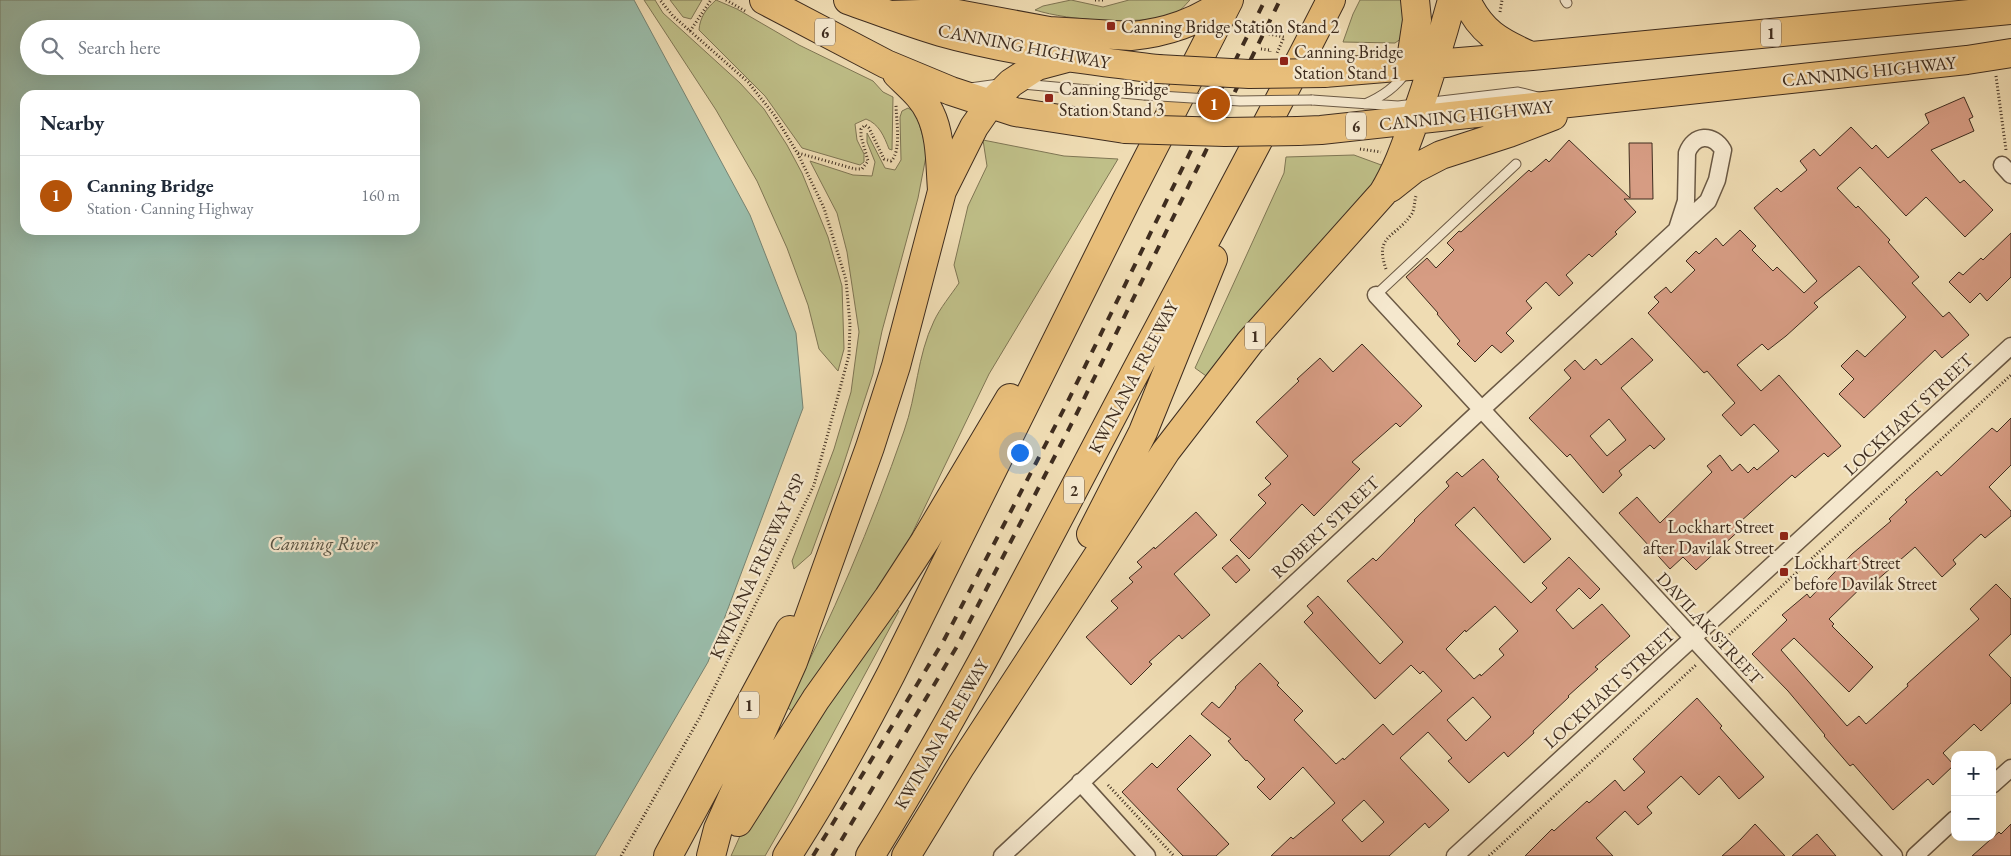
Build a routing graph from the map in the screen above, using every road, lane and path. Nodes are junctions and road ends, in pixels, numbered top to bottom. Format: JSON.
{"nodes":[{"id":1,"x":660,"y":0,"type":"edge"},
{"id":2,"x":711,"y":0,"type":"edge"},
{"id":3,"x":764,"y":0,"type":"edge"},
{"id":4,"x":848,"y":0,"type":"edge"},
{"id":5,"x":1095,"y":0,"type":"edge"},
{"id":6,"x":1104,"y":0,"type":"edge"},
{"id":7,"x":1227,"y":0,"type":"edge"},
{"id":8,"x":1331,"y":0,"type":"edge"},
{"id":9,"x":1415,"y":0,"type":"edge"},
{"id":10,"x":1452,"y":0,"type":"edge"},
{"id":11,"x":1466,"y":0,"type":"edge"},
{"id":12,"x":1996,"y":7,"type":"edge"},
{"id":13,"x":890,"y":16,"type":"junction"},
{"id":14,"x":690,"y":31,"type":"junction"},
{"id":15,"x":1269,"y":34,"type":"dead end"},
{"id":16,"x":1262,"y":48,"type":"dead end"},
{"id":17,"x":1270,"y":50,"type":"dead end"},
{"id":18,"x":1532,"y":56,"type":"junction"},
{"id":19,"x":1275,"y":57,"type":"dead end"},
{"id":20,"x":1067,"y":58,"type":"junction"},
{"id":21,"x":2003,"y":63,"type":"edge"},
{"id":22,"x":886,"y":64,"type":"junction"},
{"id":23,"x":1422,"y":65,"type":"junction"},
{"id":24,"x":1011,"y":83,"type":"junction"},
{"id":25,"x":951,"y":90,"type":"junction"},
{"id":26,"x":896,"y":100,"type":"dead end"},
{"id":27,"x":1576,"y":103,"type":"junction"},
{"id":28,"x":990,"y":104,"type":"junction"},
{"id":29,"x":1362,"y":105,"type":"junction"},
{"id":30,"x":1418,"y":112,"type":"junction"},
{"id":31,"x":1270,"y":121,"type":"junction"},
{"id":32,"x":798,"y":152,"type":"junction"},
{"id":33,"x":1516,"y":164,"type":"dead end"},
{"id":34,"x":1687,"y":165,"type":"junction"},
{"id":35,"x":2006,"y":170,"type":"edge"},
{"id":36,"x":1717,"y":180,"type":"junction"},
{"id":37,"x":942,"y":191,"type":"junction"},
{"id":38,"x":1384,"y":194,"type":"junction"},
{"id":39,"x":1416,"y":195,"type":"dead end"},
{"id":40,"x":1126,"y":200,"type":"junction"},
{"id":41,"x":1677,"y":230,"type":"junction"},
{"id":42,"x":1376,"y":295,"type":"junction"},
{"id":43,"x":2011,"y":346,"type":"edge"},
{"id":44,"x":2011,"y":375,"type":"edge"},
{"id":45,"x":1481,"y":410,"type":"junction"},
{"id":46,"x":832,"y":554,"type":"junction"},
{"id":47,"x":1693,"y":639,"type":"junction"},
{"id":48,"x":1708,"y":655,"type":"junction"},
{"id":49,"x":961,"y":766,"type":"junction"},
{"id":50,"x":2011,"y":768,"type":"edge"},
{"id":51,"x":1996,"y":781,"type":"edge"},
{"id":52,"x":1080,"y":782,"type":"junction"},
{"id":53,"x":1108,"y":785,"type":"dead end"},
{"id":54,"x":1951,"y":824,"type":"edge"},
{"id":55,"x":621,"y":856,"type":"edge"},
{"id":56,"x":668,"y":856,"type":"edge"},
{"id":57,"x":711,"y":856,"type":"edge"},
{"id":58,"x":718,"y":856,"type":"edge"},
{"id":59,"x":787,"y":856,"type":"edge"},
{"id":60,"x":870,"y":856,"type":"edge"},
{"id":61,"x":906,"y":856,"type":"edge"},
{"id":62,"x":1002,"y":856,"type":"edge"},
{"id":63,"x":1148,"y":856,"type":"edge"},
{"id":64,"x":1174,"y":856,"type":"edge"},
{"id":65,"x":1455,"y":856,"type":"edge"},
{"id":66,"x":1489,"y":856,"type":"edge"},
{"id":67,"x":1894,"y":856,"type":"edge"},
{"id":68,"x":1915,"y":856,"type":"edge"}],
"edges":[{"from":1,"to":14,"type":"path","name":"KWINANA FREEWAY PSP"},
{"from":2,"to":14,"type":"path"},
{"from":3,"to":22,"type":"highway","name":"CANNING HIGHWAY","number":"6"},
{"from":4,"to":13,"type":"highway","name":"CANNING HIGHWAY","number":"6"},
{"from":5,"to":6,"type":"path"},
{"from":7,"to":13,"type":"highway"},
{"from":7,"to":40,"type":"highway"},
{"from":8,"to":31,"type":"highway","name":"KWINANA FREEWAY","number":"2"},
{"from":9,"to":23,"type":"highway"},
{"from":10,"to":23,"type":"highway"},
{"from":11,"to":18,"type":"highway"},
{"from":12,"to":18,"type":"highway","name":"CANNING HIGHWAY","number":"1"},
{"from":13,"to":20,"type":"highway","name":"CANNING HIGHWAY","number":"6"},
{"from":14,"to":32,"type":"path","name":"KWINANA FREEWAY PSP"},
{"from":15,"to":19,"type":"path"},
{"from":16,"to":17,"type":"path"},
{"from":18,"to":23,"type":"highway","name":"CANNING HIGHWAY","number":"1"},
{"from":20,"to":23,"type":"highway","name":"CANNING HIGHWAY","number":"1","bridge":true},
{"from":20,"to":24,"type":"highway","number":"1"},
{"from":21,"to":27,"type":"highway","name":"CANNING HIGHWAY","number":"1"},
{"from":21,"to":35,"type":"path"},
{"from":22,"to":25,"type":"highway","name":"CANNING HIGHWAY","number":"6"},
{"from":22,"to":37,"type":"highway","number":"1"},
{"from":23,"to":29,"type":"lane"},
{"from":23,"to":30,"type":"highway"},
{"from":24,"to":25,"type":"lane"},
{"from":24,"to":28,"type":"highway","number":"1"},
{"from":24,"to":29,"type":"lane","bridge":true},
{"from":25,"to":28,"type":"highway","name":"CANNING HIGHWAY","number":"6"},
{"from":26,"to":32,"type":"path"},
{"from":27,"to":30,"type":"highway","name":"CANNING HIGHWAY","number":"6"},
{"from":27,"to":38,"type":"highway","number":"1"},
{"from":28,"to":30,"type":"highway","name":"CANNING HIGHWAY","number":"6","bridge":true},
{"from":28,"to":37,"type":"highway","number":"1"},
{"from":29,"to":30,"type":"lane"},
{"from":30,"to":38,"type":"highway"},
{"from":31,"to":49,"type":"highway"},
{"from":31,"to":60,"type":"highway","name":"KWINANA FREEWAY","number":"2"},
{"from":32,"to":55,"type":"path","name":"KWINANA FREEWAY PSP"},
{"from":33,"to":42,"type":"lane"},
{"from":34,"to":36,"type":"street"},
{"from":34,"to":36,"type":"street","name":"ROBERT STREET"},
{"from":34,"to":41,"type":"street","name":"ROBERT STREET"},
{"from":36,"to":41,"type":"street","name":"ROBERT STREET"},
{"from":37,"to":46,"type":"highway","number":"1"},
{"from":38,"to":49,"type":"highway","number":"1"},
{"from":39,"to":42,"type":"path"},
{"from":40,"to":58,"type":"highway"},
{"from":40,"to":59,"type":"highway"},
{"from":41,"to":45,"type":"street","name":"ROBERT STREET"},
{"from":42,"to":45,"type":"street","name":"DAVILAK STREET"},
{"from":43,"to":47,"type":"street","name":"LOCKHART STREET"},
{"from":44,"to":48,"type":"path"},
{"from":45,"to":47,"type":"street","name":"DAVILAK STREET"},
{"from":45,"to":52,"type":"street","name":"ROBERT STREET"},
{"from":46,"to":56,"type":"highway","number":"1"},
{"from":46,"to":57,"type":"highway"},
{"from":47,"to":48,"type":"street","name":"DAVILAK STREET"},
{"from":47,"to":65,"type":"street","name":"LOCKHART STREET"},
{"from":48,"to":66,"type":"path"},
{"from":48,"to":67,"type":"street","name":"DAVILAK STREET"},
{"from":49,"to":61,"type":"highway","number":"1"},
{"from":50,"to":51,"type":"street"},
{"from":52,"to":62,"type":"street","name":"ROBERT STREET"},
{"from":52,"to":63,"type":"street"},
{"from":53,"to":64,"type":"path"},
{"from":54,"to":68,"type":"street"}]}
